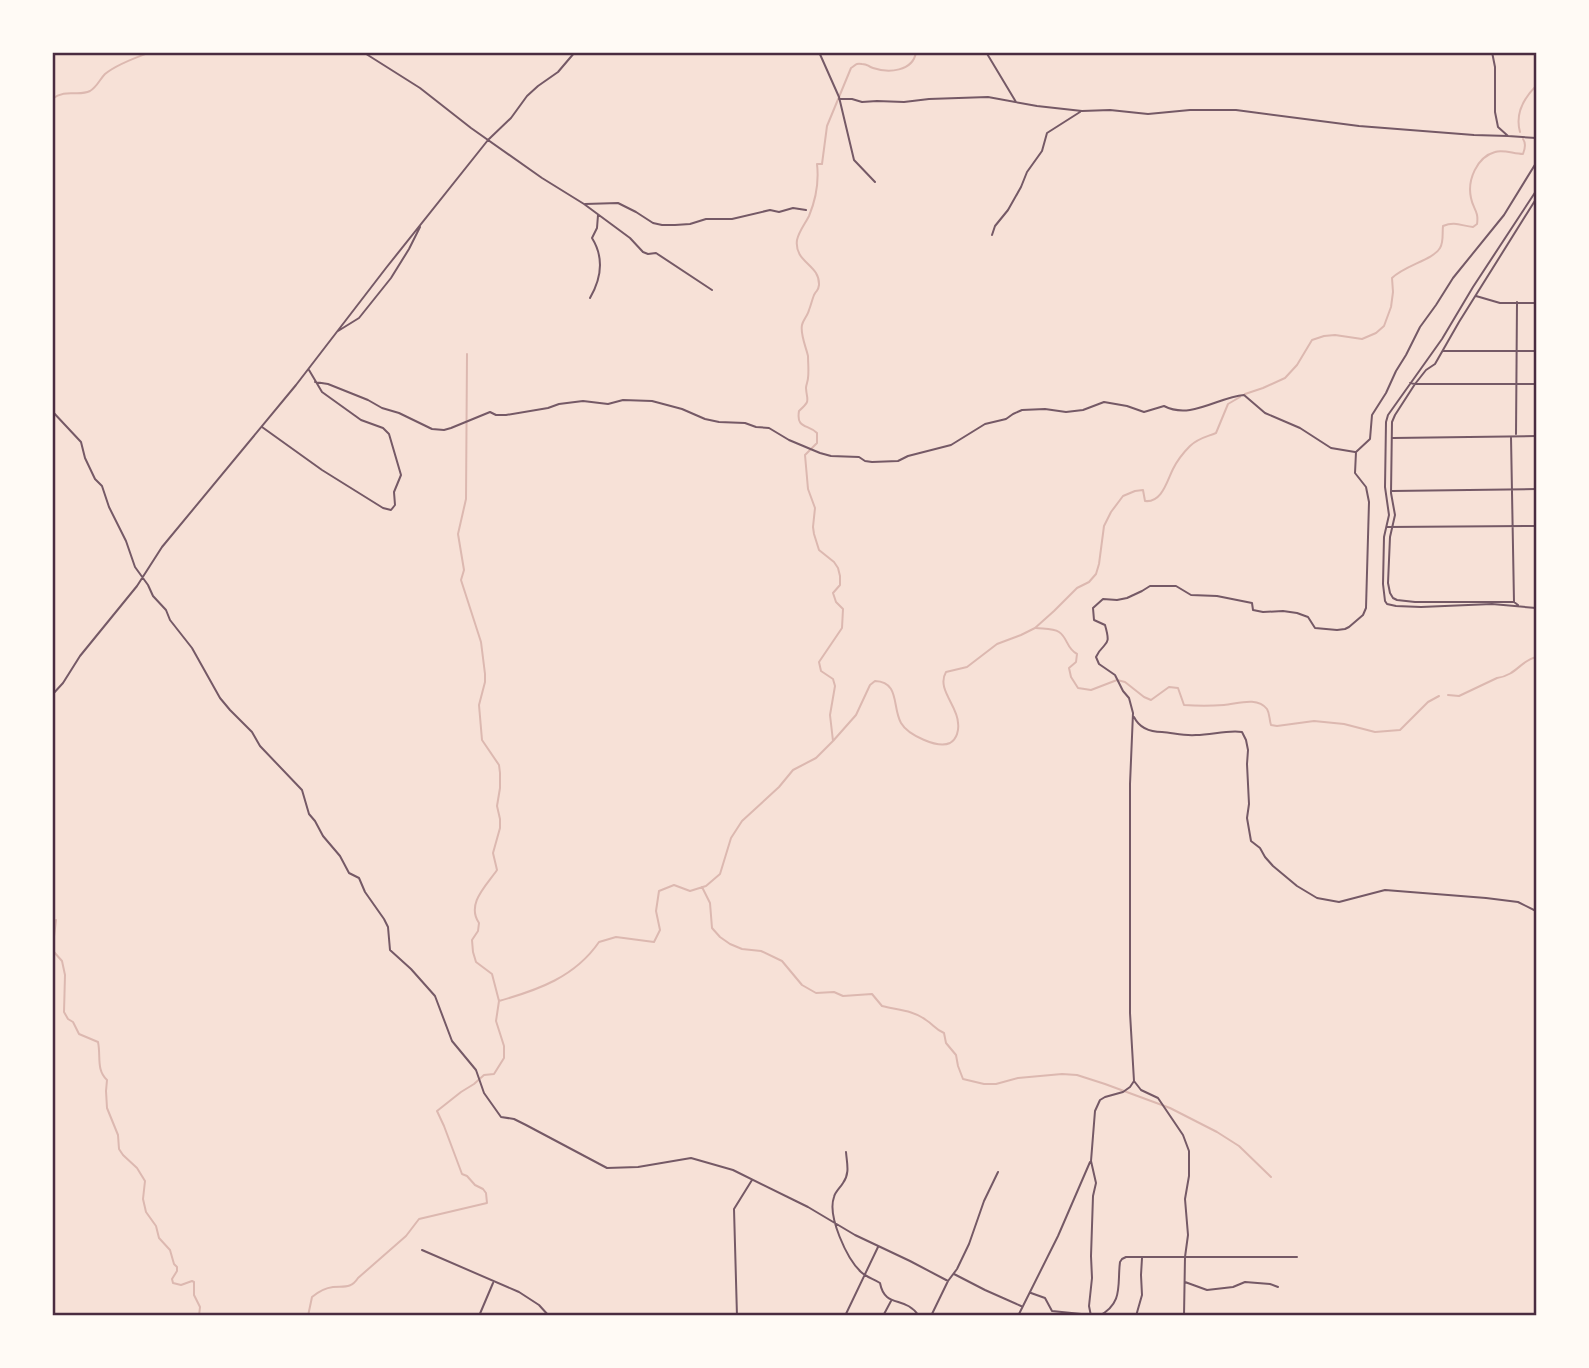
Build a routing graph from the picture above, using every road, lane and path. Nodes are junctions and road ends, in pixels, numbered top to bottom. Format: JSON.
{"nodes":[{"id":1,"x":363,"y":52,"type":"edge"},
{"id":2,"x":575,"y":52,"type":"edge"},
{"id":3,"x":820,"y":52,"type":"edge"},
{"id":4,"x":986,"y":52,"type":"edge"},
{"id":5,"x":1494,"y":52,"type":"edge"},
{"id":6,"x":839,"y":99,"type":"junction"},
{"id":7,"x":1016,"y":102,"type":"junction"},
{"id":8,"x":1082,"y":111,"type":"junction"},
{"id":9,"x":1508,"y":135,"type":"junction"},
{"id":10,"x":1536,"y":138,"type":"edge"},
{"id":11,"x":488,"y":140,"type":"junction"},
{"id":12,"x":1536,"y":163,"type":"edge"},
{"id":13,"x":875,"y":182,"type":"dead end"},
{"id":14,"x":1536,"y":191,"type":"edge"},
{"id":15,"x":1536,"y":199,"type":"edge"},
{"id":16,"x":584,"y":204,"type":"junction"},
{"id":17,"x":1525,"y":208,"type":"junction"},
{"id":18,"x":1530,"y":208,"type":"junction"},
{"id":19,"x":1536,"y":208,"type":"edge"},
{"id":20,"x":806,"y":210,"type":"dead end"},
{"id":21,"x":598,"y":214,"type":"junction"},
{"id":22,"x":421,"y":223,"type":"junction"},
{"id":23,"x":992,"y":235,"type":"dead end"},
{"id":24,"x":712,"y":290,"type":"dead end"},
{"id":25,"x":1476,"y":296,"type":"junction"},
{"id":26,"x":590,"y":298,"type":"dead end"},
{"id":27,"x":1517,"y":302,"type":"junction"},
{"id":28,"x":1536,"y":303,"type":"edge"},
{"id":29,"x":1453,"y":320,"type":"junction"},
{"id":30,"x":1459,"y":322,"type":"junction"},
{"id":31,"x":337,"y":331,"type":"junction"},
{"id":32,"x":1442,"y":351,"type":"junction"},
{"id":33,"x":1516,"y":351,"type":"junction"},
{"id":34,"x":1536,"y":351,"type":"edge"},
{"id":35,"x":308,"y":369,"type":"junction"},
{"id":36,"x":315,"y":382,"type":"junction"},
{"id":37,"x":1409,"y":383,"type":"junction"},
{"id":38,"x":1415,"y":384,"type":"junction"},
{"id":39,"x":1517,"y":384,"type":"junction"},
{"id":40,"x":1536,"y":384,"type":"edge"},
{"id":41,"x":1403,"y":393,"type":"junction"},
{"id":42,"x":1407,"y":396,"type":"junction"},
{"id":43,"x":52,"y":411,"type":"edge"},
{"id":44,"x":262,"y":427,"type":"junction"},
{"id":45,"x":1516,"y":436,"type":"junction"},
{"id":46,"x":1536,"y":436,"type":"edge"},
{"id":47,"x":1511,"y":437,"type":"junction"},
{"id":48,"x":1392,"y":438,"type":"junction"},
{"id":49,"x":1356,"y":452,"type":"junction"},
{"id":50,"x":1536,"y":489,"type":"edge"},
{"id":51,"x":1512,"y":490,"type":"junction"},
{"id":52,"x":1391,"y":491,"type":"junction"},
{"id":53,"x":1386,"y":526,"type":"junction"},
{"id":54,"x":1512,"y":526,"type":"junction"},
{"id":55,"x":1536,"y":526,"type":"edge"},
{"id":56,"x":1391,"y":527,"type":"junction"},
{"id":57,"x":143,"y":576,"type":"junction"},
{"id":58,"x":1514,"y":602,"type":"junction"},
{"id":59,"x":1519,"y":606,"type":"junction"},
{"id":60,"x":1536,"y":608,"type":"edge"},
{"id":61,"x":52,"y":695,"type":"edge"},
{"id":62,"x":1133,"y":716,"type":"junction"},
{"id":63,"x":1536,"y":911,"type":"edge"},
{"id":64,"x":1134,"y":1081,"type":"junction"},
{"id":65,"x":846,"y":1152,"type":"dead end"},
{"id":66,"x":1091,"y":1161,"type":"junction"},
{"id":67,"x":998,"y":1172,"type":"dead end"},
{"id":68,"x":753,"y":1179,"type":"junction"},
{"id":69,"x":835,"y":1224,"type":"junction"},
{"id":70,"x":879,"y":1246,"type":"junction"},
{"id":71,"x":422,"y":1250,"type":"dead end"},
{"id":72,"x":1142,"y":1256,"type":"junction"},
{"id":73,"x":1185,"y":1257,"type":"junction"},
{"id":74,"x":1297,"y":1257,"type":"dead end"},
{"id":75,"x":954,"y":1274,"type":"junction"},
{"id":76,"x":866,"y":1275,"type":"junction"},
{"id":77,"x":948,"y":1281,"type":"junction"},
{"id":78,"x":494,"y":1282,"type":"junction"},
{"id":79,"x":1184,"y":1282,"type":"junction"},
{"id":80,"x":1278,"y":1287,"type":"dead end"},
{"id":81,"x":1030,"y":1293,"type":"junction"},
{"id":82,"x":891,"y":1300,"type":"junction"},
{"id":83,"x":1022,"y":1307,"type":"junction"},
{"id":84,"x":1061,"y":1314,"type":"edge"},
{"id":85,"x":479,"y":1315,"type":"edge"},
{"id":86,"x":549,"y":1315,"type":"edge"},
{"id":87,"x":737,"y":1315,"type":"edge"},
{"id":88,"x":845,"y":1315,"type":"edge"},
{"id":89,"x":883,"y":1315,"type":"edge"},
{"id":90,"x":919,"y":1315,"type":"edge"},
{"id":91,"x":931,"y":1315,"type":"edge"},
{"id":92,"x":1018,"y":1315,"type":"edge"},
{"id":93,"x":1091,"y":1315,"type":"edge"},
{"id":94,"x":1099,"y":1315,"type":"edge"},
{"id":95,"x":1136,"y":1315,"type":"edge"},
{"id":96,"x":1184,"y":1315,"type":"edge"}],
"edges":[{"from":1,"to":11,"type":"street"},
{"from":2,"to":11,"type":"street"},
{"from":3,"to":6,"type":"street"},
{"from":4,"to":7,"type":"street"},
{"from":5,"to":9,"type":"street"},
{"from":6,"to":7,"type":"street"},
{"from":6,"to":13,"type":"street"},
{"from":7,"to":8,"type":"street"},
{"from":8,"to":9,"type":"street"},
{"from":8,"to":23,"type":"street"},
{"from":9,"to":10,"type":"street"},
{"from":11,"to":16,"type":"street"},
{"from":11,"to":22,"type":"street"},
{"from":12,"to":49,"type":"street"},
{"from":14,"to":17,"type":"street"},
{"from":15,"to":18,"type":"street"},
{"from":16,"to":20,"type":"street"},
{"from":16,"to":21,"type":"street"},
{"from":17,"to":18,"type":"street"},
{"from":17,"to":29,"type":"street"},
{"from":18,"to":19,"type":"street"},
{"from":18,"to":25,"type":"street"},
{"from":21,"to":24,"type":"street"},
{"from":21,"to":26,"type":"street"},
{"from":22,"to":31,"type":"street"},
{"from":22,"to":31,"type":"street"},
{"from":25,"to":27,"type":"street"},
{"from":25,"to":30,"type":"street"},
{"from":27,"to":28,"type":"street"},
{"from":27,"to":33,"type":"street"},
{"from":29,"to":30,"type":"street"},
{"from":29,"to":37,"type":"street"},
{"from":30,"to":32,"type":"street"},
{"from":31,"to":35,"type":"street"},
{"from":32,"to":33,"type":"street"},
{"from":32,"to":38,"type":"street"},
{"from":33,"to":34,"type":"street"},
{"from":33,"to":39,"type":"street"},
{"from":35,"to":36,"type":"street"},
{"from":35,"to":44,"type":"street"},
{"from":36,"to":44,"type":"street"},
{"from":36,"to":49,"type":"street"},
{"from":37,"to":38,"type":"street"},
{"from":37,"to":41,"type":"street"},
{"from":38,"to":39,"type":"street"},
{"from":38,"to":42,"type":"street"},
{"from":39,"to":40,"type":"street"},
{"from":39,"to":45,"type":"street"},
{"from":41,"to":42,"type":"street"},
{"from":41,"to":53,"type":"street"},
{"from":42,"to":48,"type":"street"},
{"from":43,"to":57,"type":"street"},
{"from":44,"to":57,"type":"street"},
{"from":45,"to":46,"type":"street"},
{"from":45,"to":47,"type":"street"},
{"from":47,"to":48,"type":"street"},
{"from":47,"to":51,"type":"street"},
{"from":48,"to":52,"type":"street"},
{"from":49,"to":62,"type":"street"},
{"from":50,"to":51,"type":"street"},
{"from":51,"to":52,"type":"street"},
{"from":51,"to":54,"type":"street"},
{"from":52,"to":56,"type":"street"},
{"from":53,"to":56,"type":"street"},
{"from":53,"to":59,"type":"street"},
{"from":54,"to":55,"type":"street"},
{"from":54,"to":56,"type":"street"},
{"from":54,"to":58,"type":"street"},
{"from":56,"to":58,"type":"street"},
{"from":57,"to":61,"type":"street"},
{"from":57,"to":68,"type":"street"},
{"from":58,"to":59,"type":"street"},
{"from":59,"to":60,"type":"street"},
{"from":62,"to":63,"type":"street"},
{"from":62,"to":64,"type":"street"},
{"from":64,"to":66,"type":"street"},
{"from":64,"to":73,"type":"street"},
{"from":65,"to":69,"type":"street"},
{"from":66,"to":81,"type":"street"},
{"from":66,"to":93,"type":"street"},
{"from":67,"to":75,"type":"street"},
{"from":68,"to":69,"type":"street"},
{"from":68,"to":87,"type":"street"},
{"from":69,"to":70,"type":"street"},
{"from":69,"to":76,"type":"street"},
{"from":70,"to":76,"type":"street"},
{"from":70,"to":77,"type":"street"},
{"from":71,"to":78,"type":"street"},
{"from":72,"to":73,"type":"street"},
{"from":72,"to":94,"type":"street"},
{"from":72,"to":95,"type":"street"},
{"from":73,"to":74,"type":"street"},
{"from":73,"to":79,"type":"street"},
{"from":75,"to":77,"type":"street"},
{"from":75,"to":83,"type":"street"},
{"from":76,"to":82,"type":"street"},
{"from":76,"to":88,"type":"street"},
{"from":77,"to":91,"type":"street"},
{"from":78,"to":85,"type":"street"},
{"from":78,"to":86,"type":"street"},
{"from":79,"to":80,"type":"street"},
{"from":79,"to":96,"type":"street"},
{"from":81,"to":83,"type":"street"},
{"from":81,"to":84,"type":"street"},
{"from":82,"to":89,"type":"street"},
{"from":82,"to":90,"type":"street"},
{"from":83,"to":92,"type":"street"},
{"from":84,"to":93,"type":"street"}]}
